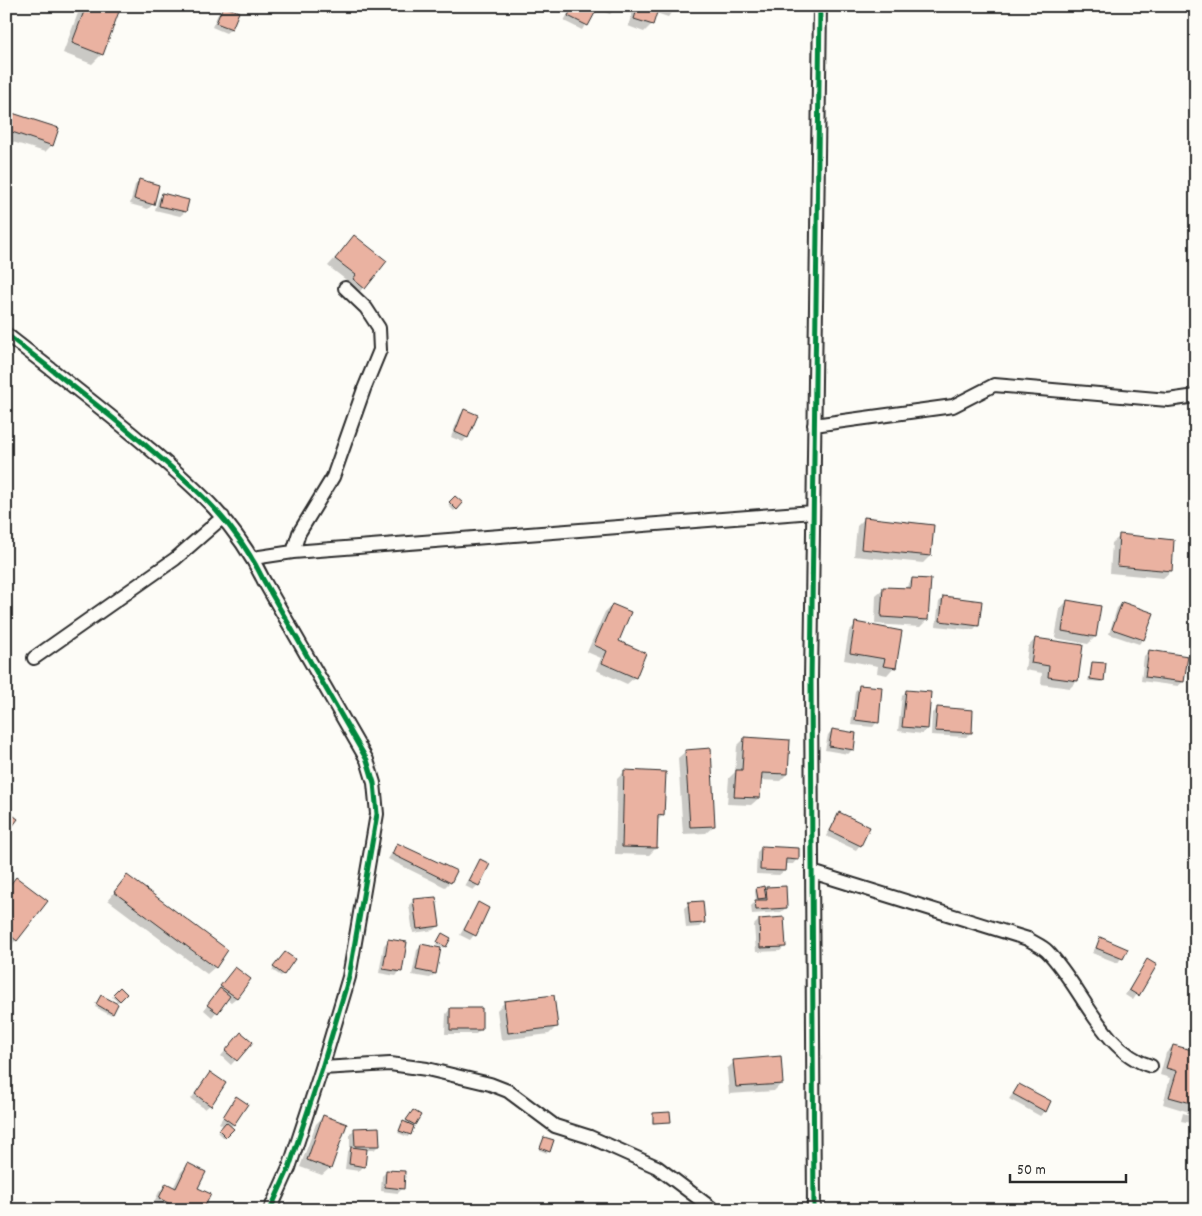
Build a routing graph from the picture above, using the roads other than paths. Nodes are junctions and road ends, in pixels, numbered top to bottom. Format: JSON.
{"nodes":[{"id":1,"x":820,"y":6,"type":"edge"},
{"id":2,"x":345,"y":288,"type":"dead end"},
{"id":3,"x":6,"y":334,"type":"edge"},
{"id":4,"x":1196,"y":396,"type":"edge"},
{"id":5,"x":814,"y":425,"type":"junction"},
{"id":6,"x":813,"y":512,"type":"junction"},
{"id":7,"x":223,"y":517,"type":"junction"},
{"id":8,"x":293,"y":552,"type":"junction"},
{"id":9,"x":253,"y":558,"type":"junction"},
{"id":10,"x":34,"y":658,"type":"dead end"},
{"id":11,"x":812,"y":872,"type":"junction"},
{"id":12,"x":1151,"y":1066,"type":"dead end"},
{"id":13,"x":322,"y":1068,"type":"junction"},
{"id":14,"x":270,"y":1210,"type":"edge"},
{"id":15,"x":714,"y":1210,"type":"edge"},
{"id":16,"x":814,"y":1210,"type":"edge"}],
"edges":[{"from":1,"to":5,"type":"street"},
{"from":2,"to":8,"type":"street"},
{"from":3,"to":7,"type":"street"},
{"from":4,"to":5,"type":"street"},
{"from":5,"to":6,"type":"street"},
{"from":6,"to":8,"type":"street"},
{"from":6,"to":11,"type":"street"},
{"from":7,"to":9,"type":"street"},
{"from":7,"to":10,"type":"street"},
{"from":8,"to":9,"type":"street"},
{"from":9,"to":13,"type":"street"},
{"from":11,"to":12,"type":"street"},
{"from":11,"to":16,"type":"street"},
{"from":13,"to":14,"type":"street"},
{"from":13,"to":15,"type":"street"}]}
